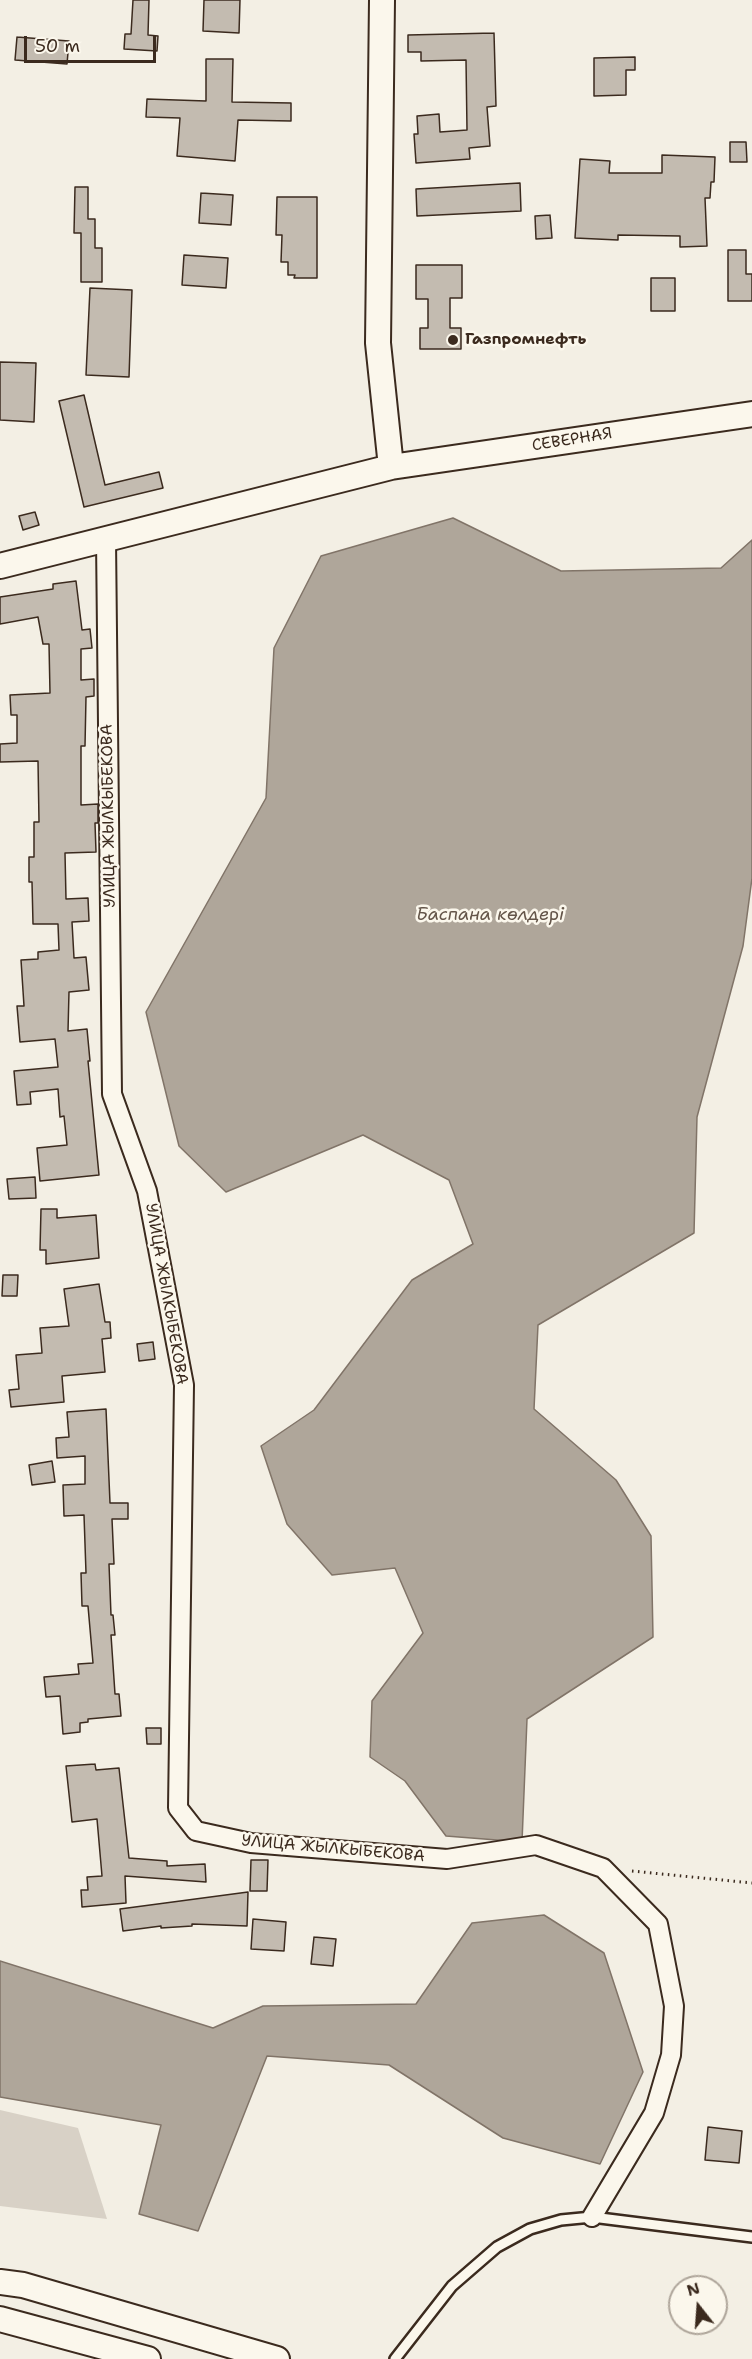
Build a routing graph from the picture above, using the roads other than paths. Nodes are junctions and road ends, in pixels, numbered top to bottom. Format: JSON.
{"nodes":[{"id":1,"x":382,"y":0,"type":"edge"},
{"id":2,"x":752,"y":414,"type":"edge"},
{"id":3,"x":391,"y":467,"type":"junction"},
{"id":4,"x":106,"y":540,"type":"junction"},
{"id":5,"x":0,"y":566,"type":"edge"},
{"id":6,"x":592,"y":2217,"type":"junction"},
{"id":7,"x":752,"y":2237,"type":"edge"},
{"id":8,"x":0,"y":2282,"type":"edge"},
{"id":9,"x":0,"y":2319,"type":"edge"},
{"id":10,"x":148,"y":2359,"type":"edge"},
{"id":11,"x":277,"y":2359,"type":"edge"},
{"id":12,"x":395,"y":2359,"type":"edge"}],
"edges":[{"from":1,"to":3,"type":"main road"},
{"from":2,"to":3,"type":"main road","name":"СЕВЕРНАЯ"},
{"from":3,"to":4,"type":"main road","name":"СЕВЕРНАЯ"},
{"from":4,"to":5,"type":"main road","name":"СЕВЕРНАЯ"},
{"from":4,"to":6,"type":"street","name":"УЛИЦА ЖЫЛКЫБЕКОВА"},
{"from":6,"to":7,"type":"lane"},
{"from":6,"to":12,"type":"lane"},
{"from":8,"to":11,"type":"main road"},
{"from":9,"to":10,"type":"main road"}]}
